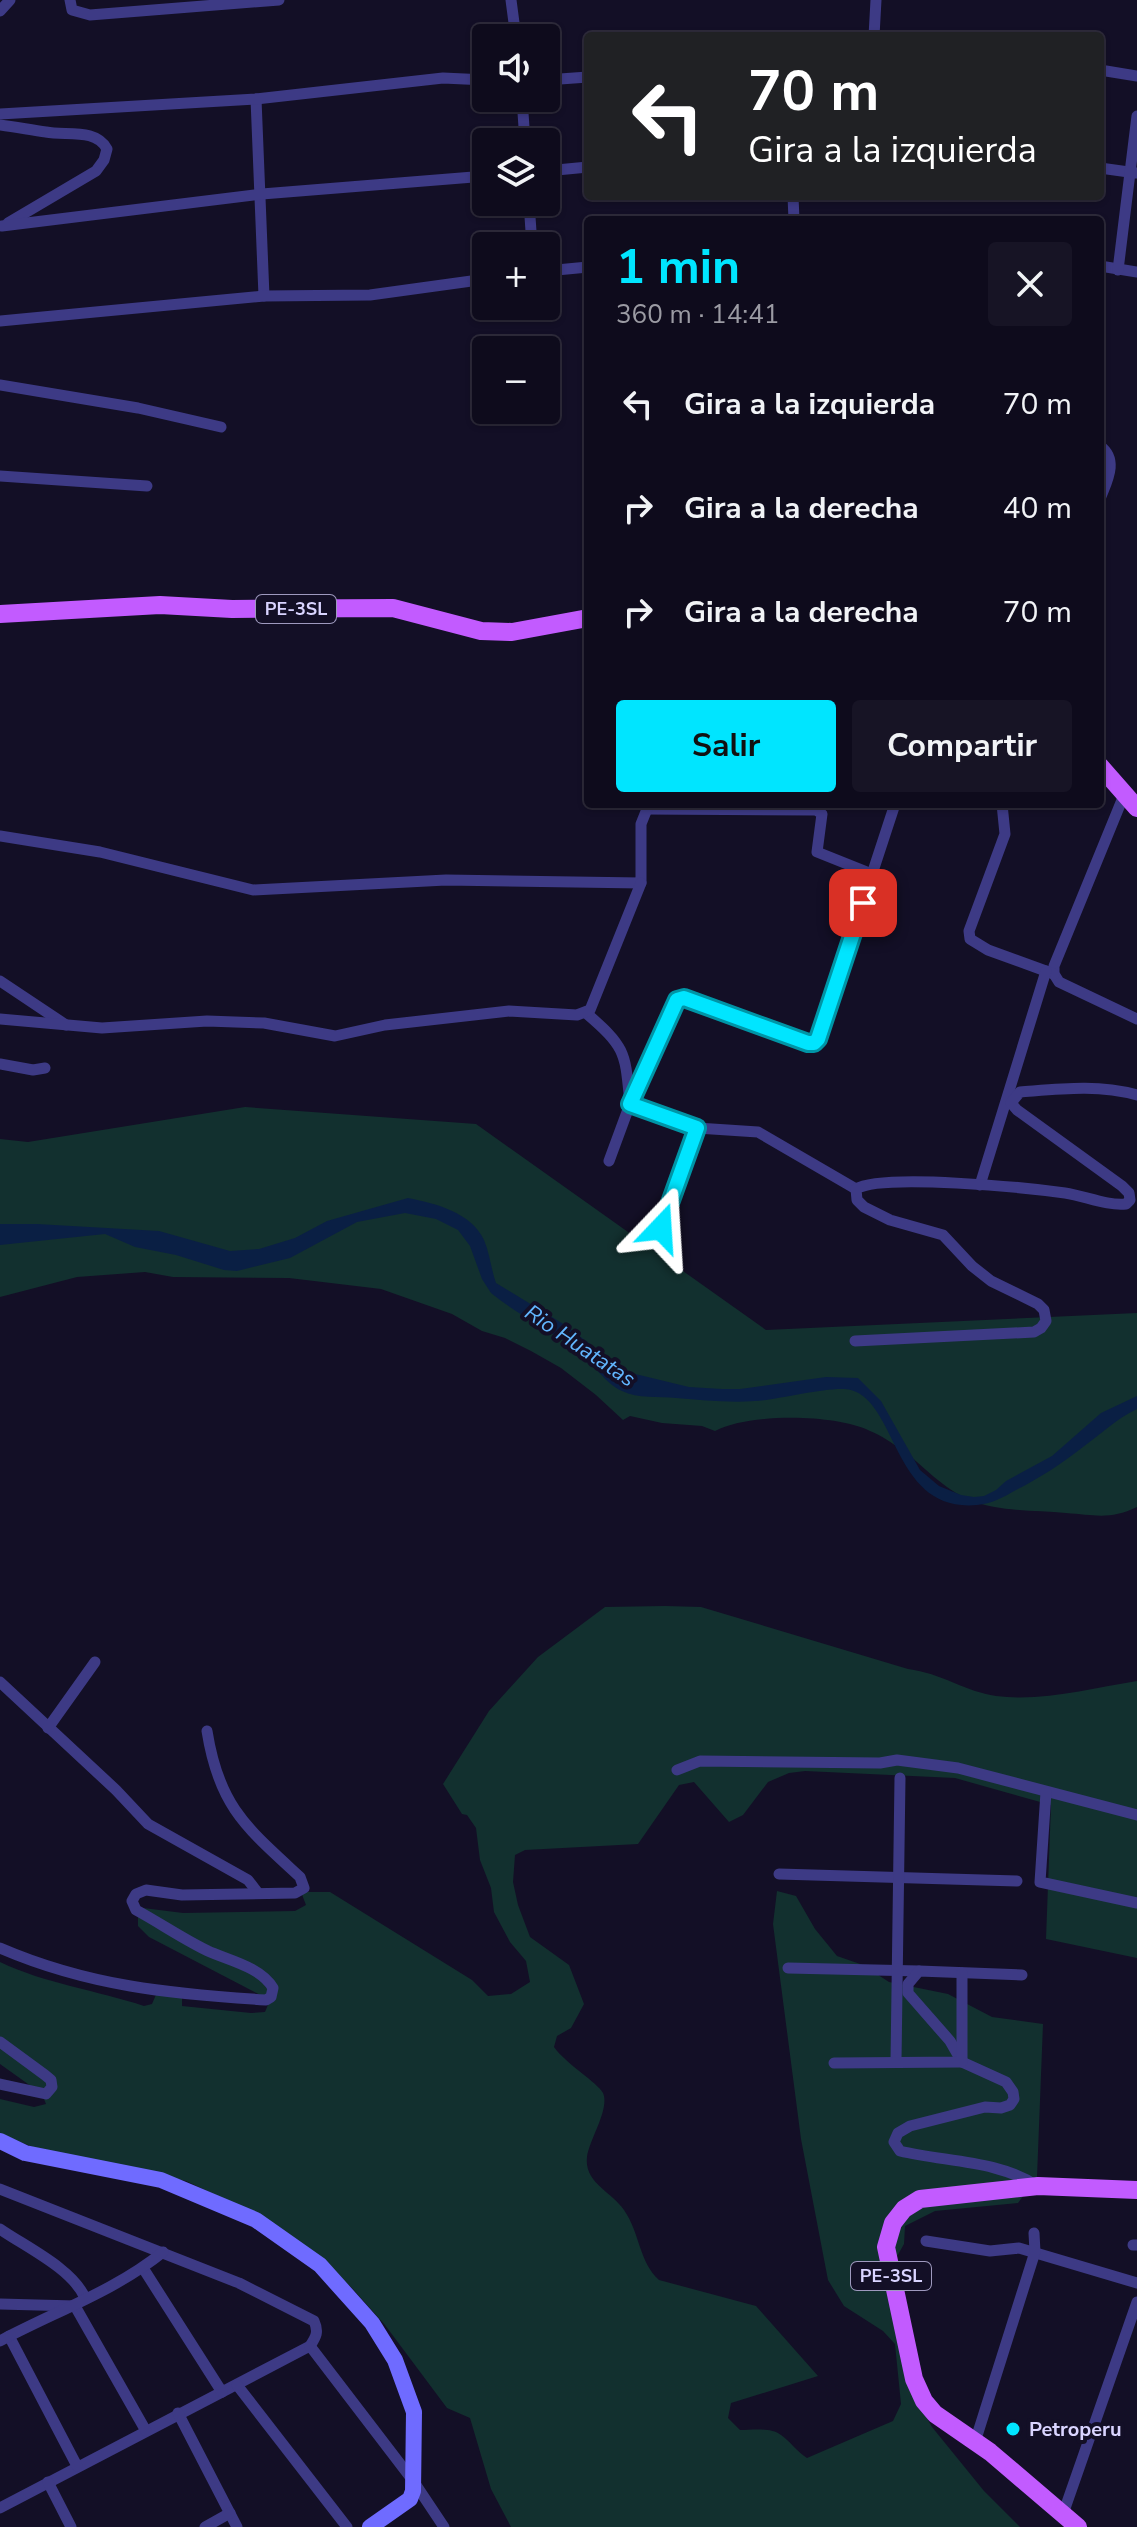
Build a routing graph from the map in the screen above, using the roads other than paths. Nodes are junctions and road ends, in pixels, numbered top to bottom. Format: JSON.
{"nodes":[{"id":1,"x":10,"y":0,"type":"edge"},
{"id":2,"x":70,"y":0,"type":"edge"},
{"id":3,"x":279,"y":0,"type":"edge"},
{"id":4,"x":511,"y":0,"type":"edge"},
{"id":5,"x":876,"y":0,"type":"edge"},
{"id":6,"x":0,"y":11,"type":"edge"},
{"id":7,"x":514,"y":24,"type":"edge"},
{"id":8,"x":874,"y":32,"type":"edge"},
{"id":9,"x":1104,"y":71,"type":"edge"},
{"id":10,"x":1137,"y":76,"type":"edge"},
{"id":11,"x":584,"y":77,"type":"edge"},
{"id":12,"x":472,"y":79,"type":"edge"},
{"id":13,"x":560,"y":79,"type":"edge"},
{"id":14,"x":256,"y":99,"type":"junction"},
{"id":15,"x":0,"y":114,"type":"edge"},
{"id":16,"x":1137,"y":116,"type":"edge"},
{"id":17,"x":0,"y":125,"type":"edge"},
{"id":18,"x":584,"y":167,"type":"edge"},
{"id":19,"x":1104,"y":168,"type":"edge"},
{"id":20,"x":560,"y":170,"type":"edge"},
{"id":21,"x":1134,"y":172,"type":"edge"},
{"id":22,"x":472,"y":177,"type":"edge"},
{"id":23,"x":262,"y":194,"type":"junction"},
{"id":24,"x":1,"y":227,"type":"edge"},
{"id":25,"x":584,"y":267,"type":"edge"},
{"id":26,"x":1104,"y":267,"type":"edge"},
{"id":27,"x":560,"y":270,"type":"edge"},
{"id":28,"x":1118,"y":270,"type":"junction"},
{"id":29,"x":1137,"y":272,"type":"edge"},
{"id":30,"x":472,"y":281,"type":"edge"},
{"id":31,"x":264,"y":296,"type":"junction"},
{"id":32,"x":0,"y":321,"type":"edge"},
{"id":33,"x":0,"y":385,"type":"edge"},
{"id":34,"x":221,"y":427,"type":"dead end"},
{"id":35,"x":1104,"y":450,"type":"edge"},
{"id":36,"x":0,"y":476,"type":"edge"},
{"id":37,"x":147,"y":486,"type":"dead end"},
{"id":38,"x":1104,"y":486,"type":"edge"},
{"id":39,"x":0,"y":614,"type":"edge"},
{"id":40,"x":584,"y":619,"type":"edge"},
{"id":41,"x":1104,"y":771,"type":"edge"},
{"id":42,"x":1131,"y":801,"type":"edge"},
{"id":43,"x":648,"y":808,"type":"edge"},
{"id":44,"x":704,"y":808,"type":"edge"},
{"id":45,"x":894,"y":808,"type":"edge"},
{"id":46,"x":1002,"y":808,"type":"edge"},
{"id":47,"x":0,"y":836,"type":"edge"},
{"id":48,"x":872,"y":874,"type":"junction"},
{"id":49,"x":641,"y":883,"type":"junction"},
{"id":50,"x":1050,"y":972,"type":"junction"},
{"id":51,"x":0,"y":981,"type":"edge"},
{"id":52,"x":586,"y":1013,"type":"junction"},
{"id":53,"x":0,"y":1019,"type":"edge"},
{"id":54,"x":1137,"y":1019,"type":"edge"},
{"id":55,"x":66,"y":1026,"type":"junction"},
{"id":56,"x":0,"y":1064,"type":"edge"},
{"id":57,"x":45,"y":1068,"type":"dead end"},
{"id":58,"x":1137,"y":1095,"type":"edge"},
{"id":59,"x":630,"y":1104,"type":"junction"},
{"id":60,"x":697,"y":1128,"type":"junction"},
{"id":61,"x":609,"y":1161,"type":"dead end"},
{"id":62,"x":980,"y":1185,"type":"junction"},
{"id":63,"x":856,"y":1189,"type":"junction"},
{"id":64,"x":661,"y":1228,"type":"dead end"},
{"id":65,"x":855,"y":1341,"type":"dead end"},
{"id":66,"x":95,"y":1662,"type":"dead end"},
{"id":67,"x":0,"y":1682,"type":"edge"},
{"id":68,"x":48,"y":1728,"type":"junction"},
{"id":69,"x":207,"y":1731,"type":"dead end"},
{"id":70,"x":677,"y":1770,"type":"dead end"},
{"id":71,"x":900,"y":1778,"type":"dead end"},
{"id":72,"x":1046,"y":1792,"type":"junction"},
{"id":73,"x":1137,"y":1815,"type":"edge"},
{"id":74,"x":779,"y":1874,"type":"dead end"},
{"id":75,"x":899,"y":1879,"type":"junction"},
{"id":76,"x":1017,"y":1881,"type":"dead end"},
{"id":77,"x":258,"y":1893,"type":"junction"},
{"id":78,"x":1137,"y":1903,"type":"edge"},
{"id":79,"x":0,"y":1948,"type":"edge"},
{"id":80,"x":788,"y":1968,"type":"dead end"},
{"id":81,"x":898,"y":1971,"type":"junction"},
{"id":82,"x":919,"y":1971,"type":"junction"},
{"id":83,"x":962,"y":1973,"type":"junction"},
{"id":84,"x":1022,"y":1975,"type":"dead end"},
{"id":85,"x":0,"y":2042,"type":"edge"},
{"id":86,"x":896,"y":2061,"type":"junction"},
{"id":87,"x":962,"y":2062,"type":"junction"},
{"id":88,"x":834,"y":2063,"type":"dead end"},
{"id":89,"x":0,"y":2084,"type":"edge"},
{"id":90,"x":0,"y":2141,"type":"edge"},
{"id":91,"x":1038,"y":2186,"type":"junction"},
{"id":92,"x":0,"y":2189,"type":"edge"},
{"id":93,"x":1137,"y":2190,"type":"edge"},
{"id":94,"x":0,"y":2229,"type":"edge"},
{"id":95,"x":1034,"y":2233,"type":"dead end"},
{"id":96,"x":926,"y":2241,"type":"dead end"},
{"id":97,"x":163,"y":2252,"type":"junction"},
{"id":98,"x":1035,"y":2252,"type":"junction"},
{"id":99,"x":143,"y":2268,"type":"junction"},
{"id":100,"x":1137,"y":2283,"type":"edge"},
{"id":101,"x":80,"y":2302,"type":"junction"},
{"id":102,"x":1137,"y":2302,"type":"edge"},
{"id":103,"x":0,"y":2304,"type":"edge"},
{"id":104,"x":4,"y":2338,"type":"edge"},
{"id":105,"x":310,"y":2346,"type":"junction"},
{"id":106,"x":237,"y":2385,"type":"junction"},
{"id":107,"x":222,"y":2392,"type":"junction"},
{"id":108,"x":178,"y":2413,"type":"junction"},
{"id":109,"x":146,"y":2431,"type":"junction"},
{"id":110,"x":975,"y":2442,"type":"junction"},
{"id":111,"x":77,"y":2466,"type":"junction"},
{"id":112,"x":48,"y":2482,"type":"junction"},
{"id":113,"x":414,"y":2482,"type":"junction"},
{"id":114,"x":0,"y":2508,"type":"edge"},
{"id":115,"x":230,"y":2513,"type":"junction"},
{"id":116,"x":1063,"y":2514,"type":"junction"},
{"id":117,"x":71,"y":2527,"type":"edge"},
{"id":118,"x":205,"y":2527,"type":"edge"},
{"id":119,"x":237,"y":2527,"type":"edge"},
{"id":120,"x":347,"y":2527,"type":"edge"},
{"id":121,"x":370,"y":2527,"type":"edge"},
{"id":122,"x":444,"y":2527,"type":"edge"},
{"id":123,"x":1078,"y":2527,"type":"edge"}],
"edges":[{"from":1,"to":6,"type":"street"},
{"from":2,"to":3,"type":"street"},
{"from":4,"to":7,"type":"street"},
{"from":5,"to":8,"type":"street"},
{"from":9,"to":10,"type":"street"},
{"from":11,"to":13,"type":"street"},
{"from":12,"to":14,"type":"street"},
{"from":14,"to":15,"type":"street"},
{"from":14,"to":23,"type":"street"},
{"from":16,"to":21,"type":"street"},
{"from":17,"to":24,"type":"street"},
{"from":18,"to":20,"type":"street"},
{"from":19,"to":21,"type":"street"},
{"from":21,"to":28,"type":"street"},
{"from":22,"to":23,"type":"street"},
{"from":23,"to":24,"type":"street"},
{"from":23,"to":31,"type":"street"},
{"from":25,"to":27,"type":"street"},
{"from":26,"to":28,"type":"street"},
{"from":28,"to":29,"type":"street"},
{"from":30,"to":31,"type":"street"},
{"from":31,"to":32,"type":"street"},
{"from":33,"to":34,"type":"street"},
{"from":35,"to":38,"type":"street"},
{"from":36,"to":37,"type":"street"},
{"from":39,"to":40,"type":"main road","number":"PE-3SL"},
{"from":41,"to":42,"type":"main road"},
{"from":42,"to":50,"type":"street"},
{"from":43,"to":49,"type":"street"},
{"from":44,"to":48,"type":"street"},
{"from":45,"to":48,"type":"street"},
{"from":46,"to":50,"type":"street"},
{"from":47,"to":49,"type":"street"},
{"from":48,"to":59,"type":"street"},
{"from":49,"to":52,"type":"street"},
{"from":50,"to":54,"type":"street"},
{"from":50,"to":62,"type":"street"},
{"from":51,"to":55,"type":"street"},
{"from":52,"to":55,"type":"street"},
{"from":52,"to":59,"type":"street"},
{"from":53,"to":55,"type":"street"},
{"from":56,"to":57,"type":"street"},
{"from":58,"to":62,"type":"street"},
{"from":59,"to":60,"type":"street"},
{"from":59,"to":61,"type":"street"},
{"from":60,"to":63,"type":"street"},
{"from":60,"to":64,"type":"street"},
{"from":62,"to":63,"type":"street"},
{"from":63,"to":65,"type":"street"},
{"from":66,"to":68,"type":"street"},
{"from":67,"to":68,"type":"street"},
{"from":68,"to":77,"type":"street"},
{"from":69,"to":77,"type":"street"},
{"from":70,"to":72,"type":"street"},
{"from":71,"to":75,"type":"street"},
{"from":72,"to":73,"type":"street"},
{"from":72,"to":78,"type":"street"},
{"from":74,"to":75,"type":"street"},
{"from":75,"to":76,"type":"street"},
{"from":75,"to":81,"type":"street"},
{"from":77,"to":79,"type":"street"},
{"from":80,"to":81,"type":"street"},
{"from":81,"to":82,"type":"street"},
{"from":81,"to":86,"type":"street"},
{"from":82,"to":83,"type":"street"},
{"from":82,"to":87,"type":"street"},
{"from":83,"to":84,"type":"street"},
{"from":83,"to":87,"type":"street"},
{"from":85,"to":89,"type":"street"},
{"from":86,"to":87,"type":"street"},
{"from":86,"to":88,"type":"street"},
{"from":87,"to":91,"type":"street"},
{"from":90,"to":113,"type":"street"},
{"from":91,"to":93,"type":"main road","number":"PE-3SL"},
{"from":91,"to":110,"type":"main road","number":"PE-3SL"},
{"from":92,"to":97,"type":"street"},
{"from":94,"to":101,"type":"street"},
{"from":95,"to":98,"type":"street"},
{"from":96,"to":98,"type":"street"},
{"from":97,"to":99,"type":"street"},
{"from":97,"to":105,"type":"street"},
{"from":98,"to":100,"type":"street"},
{"from":98,"to":110,"type":"street"},
{"from":99,"to":101,"type":"street"},
{"from":99,"to":107,"type":"street"},
{"from":101,"to":103,"type":"street"},
{"from":101,"to":104,"type":"street"},
{"from":101,"to":109,"type":"street"},
{"from":102,"to":116,"type":"street"},
{"from":104,"to":111,"type":"street"},
{"from":105,"to":106,"type":"street"},
{"from":105,"to":113,"type":"street"},
{"from":106,"to":107,"type":"street"},
{"from":106,"to":120,"type":"street"},
{"from":107,"to":108,"type":"street"},
{"from":108,"to":109,"type":"street"},
{"from":108,"to":115,"type":"street"},
{"from":109,"to":111,"type":"street"},
{"from":110,"to":116,"type":"main road","number":"PE-3SL"},
{"from":111,"to":112,"type":"street"},
{"from":112,"to":114,"type":"street"},
{"from":112,"to":117,"type":"street"},
{"from":113,"to":121,"type":"street"},
{"from":113,"to":122,"type":"street"},
{"from":115,"to":118,"type":"street"},
{"from":115,"to":119,"type":"street"},
{"from":116,"to":123,"type":"main road","number":"PE-3SL"}]}
